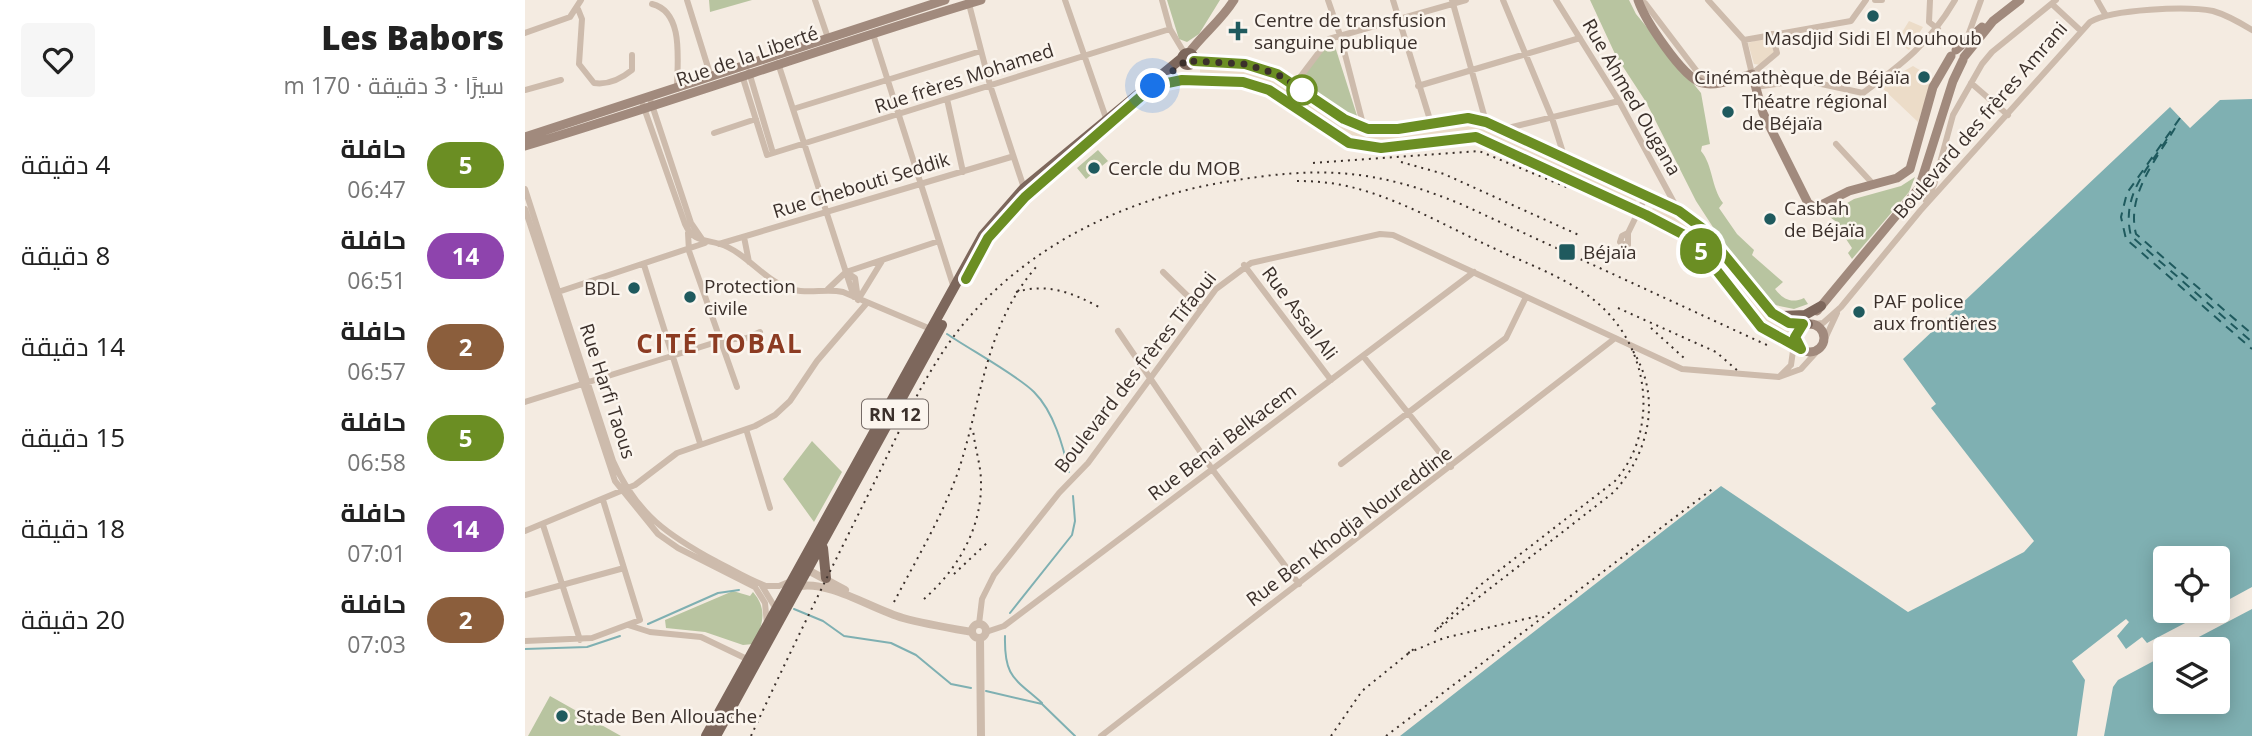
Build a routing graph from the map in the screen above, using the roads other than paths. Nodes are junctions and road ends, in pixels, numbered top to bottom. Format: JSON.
{"nodes":[{"id":1,"x":581,"y":0,"type":"edge"},
{"id":2,"x":687,"y":0,"type":"edge"},
{"id":3,"x":815,"y":0,"type":"edge"},
{"id":4,"x":945,"y":0,"type":"edge"},
{"id":5,"x":981,"y":0,"type":"edge"},
{"id":6,"x":1065,"y":0,"type":"edge"},
{"id":7,"x":1162,"y":0,"type":"edge"},
{"id":8,"x":1234,"y":0,"type":"edge"},
{"id":9,"x":1328,"y":0,"type":"edge"},
{"id":10,"x":1392,"y":0,"type":"edge"},
{"id":11,"x":1466,"y":0,"type":"edge"},
{"id":12,"x":1503,"y":0,"type":"edge"},
{"id":13,"x":1556,"y":0,"type":"edge"},
{"id":14,"x":1708,"y":0,"type":"edge"},
{"id":15,"x":1866,"y":0,"type":"edge"},
{"id":16,"x":1875,"y":0,"type":"edge"},
{"id":17,"x":1882,"y":0,"type":"edge"},
{"id":18,"x":1930,"y":0,"type":"edge"},
{"id":19,"x":1955,"y":0,"type":"edge"},
{"id":20,"x":1981,"y":0,"type":"edge"},
{"id":21,"x":2021,"y":0,"type":"edge"},
{"id":22,"x":2097,"y":0,"type":"edge"},
{"id":23,"x":1638,"y":1,"type":"edge"},
{"id":24,"x":1452,"y":2,"type":"edge"},
{"id":25,"x":2054,"y":2,"type":"edge"},
{"id":26,"x":652,"y":4,"type":"dead end"},
{"id":27,"x":969,"y":4,"type":"junction"},
{"id":28,"x":578,"y":9,"type":"junction"},
{"id":29,"x":2105,"y":14,"type":"junction"},
{"id":30,"x":1400,"y":21,"type":"junction"},
{"id":31,"x":1971,"y":22,"type":"junction"},
{"id":32,"x":1993,"y":22,"type":"junction"},
{"id":33,"x":1170,"y":29,"type":"junction"},
{"id":34,"x":1938,"y":29,"type":"junction"},
{"id":35,"x":1980,"y":29,"type":"junction"},
{"id":36,"x":2080,"y":30,"type":"junction"},
{"id":37,"x":2252,"y":30,"type":"edge"},
{"id":38,"x":525,"y":33,"type":"edge"},
{"id":39,"x":873,"y":34,"type":"junction"},
{"id":40,"x":1772,"y":34,"type":"junction"},
{"id":41,"x":1341,"y":35,"type":"junction"},
{"id":42,"x":828,"y":38,"type":"junction"},
{"id":43,"x":1580,"y":38,"type":"junction"},
{"id":44,"x":1966,"y":38,"type":"junction"},
{"id":45,"x":1744,"y":40,"type":"junction"},
{"id":46,"x":981,"y":51,"type":"junction"},
{"id":47,"x":632,"y":55,"type":"dead end"},
{"id":48,"x":1527,"y":55,"type":"junction"},
{"id":49,"x":1084,"y":56,"type":"junction"},
{"id":50,"x":1957,"y":58,"type":"junction"},
{"id":51,"x":1187,"y":59,"type":"junction"},
{"id":52,"x":778,"y":62,"type":"junction"},
{"id":53,"x":1472,"y":70,"type":"junction"},
{"id":54,"x":746,"y":73,"type":"junction"},
{"id":55,"x":1752,"y":75,"type":"junction"},
{"id":56,"x":711,"y":77,"type":"junction"},
{"id":57,"x":888,"y":77,"type":"junction"},
{"id":58,"x":561,"y":80,"type":"dead end"},
{"id":59,"x":1196,"y":81,"type":"junction"},
{"id":60,"x":1935,"y":83,"type":"junction"},
{"id":61,"x":1971,"y":83,"type":"junction"},
{"id":62,"x":990,"y":85,"type":"junction"},
{"id":63,"x":1294,"y":85,"type":"junction"},
{"id":64,"x":1153,"y":86,"type":"junction"},
{"id":65,"x":1418,"y":86,"type":"junction"},
{"id":66,"x":1755,"y":87,"type":"junction"},
{"id":67,"x":677,"y":89,"type":"junction"},
{"id":68,"x":525,"y":90,"type":"edge"},
{"id":69,"x":1950,"y":91,"type":"junction"},
{"id":70,"x":947,"y":99,"type":"junction"},
{"id":71,"x":1619,"y":101,"type":"junction"},
{"id":72,"x":647,"y":104,"type":"junction"},
{"id":73,"x":793,"y":109,"type":"junction"},
{"id":74,"x":899,"y":115,"type":"junction"},
{"id":75,"x":2008,"y":115,"type":"junction"},
{"id":76,"x":1106,"y":117,"type":"junction"},
{"id":77,"x":1552,"y":118,"type":"junction"},
{"id":78,"x":755,"y":119,"type":"junction"},
{"id":79,"x":1486,"y":122,"type":"junction"},
{"id":80,"x":1431,"y":123,"type":"junction"},
{"id":81,"x":1364,"y":128,"type":"junction"},
{"id":82,"x":1503,"y":130,"type":"junction"},
{"id":83,"x":714,"y":133,"type":"dead end"},
{"id":84,"x":525,"y":137,"type":"edge"},
{"id":85,"x":804,"y":144,"type":"junction"},
{"id":86,"x":1836,"y":144,"type":"dead end"},
{"id":87,"x":525,"y":146,"type":"edge"},
{"id":88,"x":770,"y":154,"type":"junction"},
{"id":89,"x":1011,"y":157,"type":"junction"},
{"id":90,"x":1566,"y":159,"type":"junction"},
{"id":91,"x":963,"y":172,"type":"junction"},
{"id":92,"x":921,"y":185,"type":"junction"},
{"id":93,"x":1874,"y":185,"type":"junction"},
{"id":94,"x":1024,"y":188,"type":"junction"},
{"id":95,"x":525,"y":189,"type":"edge"},
{"id":96,"x":1646,"y":195,"type":"junction"},
{"id":97,"x":525,"y":209,"type":"edge"},
{"id":98,"x":1679,"y":211,"type":"junction"},
{"id":99,"x":1920,"y":211,"type":"junction"},
{"id":100,"x":825,"y":212,"type":"junction"},
{"id":101,"x":1638,"y":212,"type":"junction"},
{"id":102,"x":688,"y":231,"type":"junction"},
{"id":103,"x":1628,"y":233,"type":"dead end"},
{"id":104,"x":744,"y":237,"type":"junction"},
{"id":105,"x":939,"y":241,"type":"junction"},
{"id":106,"x":705,"y":243,"type":"junction"},
{"id":107,"x":719,"y":244,"type":"junction"},
{"id":108,"x":689,"y":250,"type":"junction"},
{"id":109,"x":882,"y":261,"type":"junction"},
{"id":110,"x":750,"y":263,"type":"junction"},
{"id":111,"x":645,"y":265,"type":"junction"},
{"id":112,"x":1244,"y":265,"type":"junction"},
{"id":113,"x":846,"y":272,"type":"junction"},
{"id":114,"x":1163,"y":272,"type":"dead end"},
{"id":115,"x":1474,"y":272,"type":"junction"},
{"id":116,"x":954,"y":288,"type":"junction"},
{"id":117,"x":828,"y":289,"type":"junction"},
{"id":118,"x":556,"y":293,"type":"junction"},
{"id":119,"x":1526,"y":297,"type":"junction"},
{"id":120,"x":856,"y":298,"type":"junction"},
{"id":121,"x":1824,"y":303,"type":"junction"},
{"id":122,"x":866,"y":304,"type":"junction"},
{"id":123,"x":1841,"y":307,"type":"junction"},
{"id":124,"x":1201,"y":309,"type":"junction"},
{"id":125,"x":1772,"y":313,"type":"junction"},
{"id":126,"x":935,"y":330,"type":"junction"},
{"id":127,"x":1118,"y":331,"type":"dead end"},
{"id":128,"x":760,"y":332,"type":"dead end"},
{"id":129,"x":1806,"y":332,"type":"junction"},
{"id":130,"x":1614,"y":339,"type":"junction"},
{"id":131,"x":723,"y":340,"type":"junction"},
{"id":132,"x":1822,"y":345,"type":"junction"},
{"id":133,"x":673,"y":356,"type":"junction"},
{"id":134,"x":1363,"y":356,"type":"junction"},
{"id":135,"x":1779,"y":377,"type":"junction"},
{"id":136,"x":1149,"y":380,"type":"junction"},
{"id":137,"x":1331,"y":380,"type":"junction"},
{"id":138,"x":585,"y":384,"type":"junction"},
{"id":139,"x":737,"y":387,"type":"dead end"},
{"id":140,"x":525,"y":402,"type":"edge"},
{"id":141,"x":1407,"y":412,"type":"junction"},
{"id":142,"x":746,"y":429,"type":"junction"},
{"id":143,"x":699,"y":443,"type":"junction"},
{"id":144,"x":1341,"y":464,"type":"dead end"},
{"id":145,"x":1451,"y":467,"type":"junction"},
{"id":146,"x":1212,"y":469,"type":"junction"},
{"id":147,"x":613,"y":477,"type":"junction"},
{"id":148,"x":625,"y":490,"type":"junction"},
{"id":149,"x":606,"y":499,"type":"junction"},
{"id":150,"x":629,"y":499,"type":"junction"},
{"id":151,"x":770,"y":508,"type":"dead end"},
{"id":152,"x":544,"y":526,"type":"junction"},
{"id":153,"x":525,"y":531,"type":"edge"},
{"id":154,"x":820,"y":546,"type":"junction"},
{"id":155,"x":624,"y":568,"type":"junction"},
{"id":156,"x":802,"y":575,"type":"junction"},
{"id":157,"x":825,"y":582,"type":"junction"},
{"id":158,"x":562,"y":584,"type":"junction"},
{"id":159,"x":755,"y":584,"type":"junction"},
{"id":160,"x":1299,"y":584,"type":"junction"},
{"id":161,"x":767,"y":593,"type":"junction"},
{"id":162,"x":786,"y":593,"type":"junction"},
{"id":163,"x":525,"y":596,"type":"edge"},
{"id":164,"x":777,"y":610,"type":"junction"},
{"id":165,"x":640,"y":620,"type":"junction"},
{"id":166,"x":979,"y":624,"type":"joint"},
{"id":167,"x":628,"y":625,"type":"junction"},
{"id":168,"x":779,"y":625,"type":"junction"},
{"id":169,"x":767,"y":627,"type":"junction"},
{"id":170,"x":650,"y":632,"type":"junction"},
{"id":171,"x":979,"y":634,"type":"junction"},
{"id":172,"x":580,"y":640,"type":"junction"},
{"id":173,"x":525,"y":641,"type":"edge"},
{"id":174,"x":749,"y":660,"type":"junction"},
{"id":175,"x":706,"y":736,"type":"edge"},
{"id":176,"x":716,"y":736,"type":"edge"},
{"id":177,"x":981,"y":736,"type":"edge"},
{"id":178,"x":1101,"y":736,"type":"edge"}],
"edges":[{"from":1,"to":28,"type":"street"},
{"from":2,"to":56,"type":"street"},
{"from":3,"to":42,"type":"street"},
{"from":4,"to":42,"type":"main road","name":"Rue de la Liberté"},
{"from":5,"to":27,"type":"main road","name":"Rue de la Liberté"},
{"from":6,"to":49,"type":"street"},
{"from":7,"to":33,"type":"street"},
{"from":8,"to":51,"type":"main road"},
{"from":9,"to":41,"type":"street"},
{"from":10,"to":30,"type":"street"},
{"from":11,"to":24,"type":"street"},
{"from":12,"to":48,"type":"street"},
{"from":13,"to":43,"type":"street","name":"Rue Ahmed Ougana"},
{"from":14,"to":45,"type":"street"},
{"from":15,"to":40,"type":"street"},
{"from":16,"to":17,"type":"street"},
{"from":18,"to":34,"type":"street"},
{"from":19,"to":34,"type":"street"},
{"from":20,"to":31,"type":"street"},
{"from":21,"to":32,"type":"main road"},
{"from":22,"to":29,"type":"street"},
{"from":23,"to":55,"type":"main road"},
{"from":24,"to":30,"type":"street"},
{"from":24,"to":53,"type":"street"},
{"from":25,"to":36,"type":"street"},
{"from":25,"to":61,"type":"street"},
{"from":26,"to":67,"type":"street"},
{"from":27,"to":39,"type":"main road","name":"Rue de la Liberté"},
{"from":27,"to":46,"type":"street"},
{"from":28,"to":38,"type":"street"},
{"from":28,"to":47,"type":"street"},
{"from":29,"to":36,"type":"street","name":"Boulevard des frères Amrani"},
{"from":29,"to":37,"type":"street"},
{"from":30,"to":41,"type":"street"},
{"from":30,"to":65,"type":"street"},
{"from":31,"to":35,"type":"main road"},
{"from":31,"to":44,"type":"street"},
{"from":32,"to":35,"type":"main road"},
{"from":32,"to":50,"type":"main road"},
{"from":33,"to":49,"type":"street","name":"Rue frères Mohamed"},
{"from":33,"to":51,"type":"street"},
{"from":34,"to":66,"type":"street"},
{"from":35,"to":44,"type":"main road"},
{"from":36,"to":75,"type":"street","name":"Boulevard des frères Amrani"},
{"from":39,"to":52,"type":"main road","name":"Rue de la Liberté"},
{"from":39,"to":57,"type":"street"},
{"from":40,"to":45,"type":"street"},
{"from":40,"to":55,"type":"street"},
{"from":41,"to":63,"type":"street"},
{"from":41,"to":81,"type":"street"},
{"from":42,"to":56,"type":"main road","name":"Rue de la Liberté"},
{"from":43,"to":48,"type":"street"},
{"from":43,"to":71,"type":"street","name":"Rue Ahmed Ougana"},
{"from":44,"to":50,"type":"main road"},
{"from":45,"to":55,"type":"street"},
{"from":46,"to":57,"type":"street"},
{"from":46,"to":62,"type":"street"},
{"from":48,"to":53,"type":"street"},
{"from":48,"to":77,"type":"street"},
{"from":49,"to":62,"type":"street","name":"Rue frères Mohamed"},
{"from":49,"to":76,"type":"street"},
{"from":50,"to":60,"type":"main road"},
{"from":50,"to":69,"type":"main road"},
{"from":51,"to":59,"type":"main road"},
{"from":51,"to":63,"type":"main road"},
{"from":51,"to":64,"type":"main road","number":"RN 12"},
{"from":51,"to":76,"type":"main road","number":"RN 12"},
{"from":52,"to":54,"type":"main road","name":"Rue de la Liberté"},
{"from":52,"to":73,"type":"street"},
{"from":53,"to":65,"type":"street"},
{"from":53,"to":79,"type":"street"},
{"from":54,"to":72,"type":"main road","name":"Rue de la Liberté"},
{"from":54,"to":78,"type":"street"},
{"from":54,"to":88,"type":"street"},
{"from":55,"to":66,"type":"main road"},
{"from":56,"to":67,"type":"main road","name":"Rue de la Liberté"},
{"from":57,"to":73,"type":"street"},
{"from":57,"to":74,"type":"street"},
{"from":58,"to":68,"type":"street"},
{"from":59,"to":64,"type":"main road"},
{"from":59,"to":101,"type":"main road"},
{"from":60,"to":69,"type":"main road"},
{"from":60,"to":93,"type":"main road"},
{"from":61,"to":75,"type":"street"},
{"from":61,"to":99,"type":"street"},
{"from":62,"to":70,"type":"street","name":"Rue frères Mohamed"},
{"from":62,"to":89,"type":"street"},
{"from":63,"to":81,"type":"main road"},
{"from":64,"to":126,"type":"main road","number":"RN 12"},
{"from":65,"to":80,"type":"street"},
{"from":66,"to":93,"type":"main road"},
{"from":67,"to":72,"type":"main road","name":"Rue de la Liberté"},
{"from":69,"to":121,"type":"main road"},
{"from":70,"to":74,"type":"street","name":"Rue frères Mohamed"},
{"from":70,"to":91,"type":"street"},
{"from":71,"to":77,"type":"street"},
{"from":71,"to":98,"type":"street","name":"Rue Ahmed Ougana"},
{"from":72,"to":84,"type":"main road"},
{"from":72,"to":87,"type":"main road","name":"Rue de la Liberté"},
{"from":72,"to":102,"type":"street"},
{"from":72,"to":106,"type":"street"},
{"from":73,"to":85,"type":"street"},
{"from":74,"to":85,"type":"street","name":"Rue frères Mohamed"},
{"from":74,"to":92,"type":"street"},
{"from":75,"to":99,"type":"street","name":"Boulevard des frères Amrani"},
{"from":76,"to":94,"type":"main road","number":"RN 12"},
{"from":77,"to":82,"type":"street"},
{"from":77,"to":90,"type":"street"},
{"from":78,"to":83,"type":"street"},
{"from":78,"to":88,"type":"street"},
{"from":79,"to":80,"type":"main road"},
{"from":79,"to":82,"type":"main road"},
{"from":80,"to":81,"type":"main road"},
{"from":82,"to":90,"type":"main road"},
{"from":85,"to":88,"type":"street","name":"Rue frères Mohamed"},
{"from":85,"to":100,"type":"street"},
{"from":86,"to":93,"type":"street"},
{"from":89,"to":91,"type":"street","name":"Rue Chebouti Seddik"},
{"from":89,"to":94,"type":"street"},
{"from":90,"to":96,"type":"main road"},
{"from":91,"to":92,"type":"street","name":"Rue Chebouti Seddik"},
{"from":92,"to":100,"type":"street","name":"Rue Chebouti Seddik"},
{"from":92,"to":105,"type":"street"},
{"from":94,"to":116,"type":"main road","number":"RN 12"},
{"from":95,"to":118,"type":"street","name":"Rue Harfi Taous"},
{"from":96,"to":98,"type":"main road"},
{"from":96,"to":101,"type":"street"},
{"from":97,"to":118,"type":"street","name":"Rue Harfi Taous"},
{"from":98,"to":125,"type":"main road"},
{"from":99,"to":123,"type":"street","name":"Boulevard des frères Amrani"},
{"from":100,"to":104,"type":"street","name":"Rue Chebouti Seddik"},
{"from":100,"to":113,"type":"street"},
{"from":101,"to":103,"type":"street"},
{"from":101,"to":129,"type":"main road"},
{"from":102,"to":106,"type":"street"},
{"from":102,"to":108,"type":"street"},
{"from":104,"to":107,"type":"street","name":"Rue Chebouti Seddik"},
{"from":104,"to":110,"type":"street"},
{"from":105,"to":109,"type":"street"},
{"from":105,"to":116,"type":"street"},
{"from":106,"to":107,"type":"street"},
{"from":106,"to":108,"type":"street"},
{"from":107,"to":110,"type":"street"},
{"from":108,"to":111,"type":"street"},
{"from":108,"to":131,"type":"street"},
{"from":109,"to":113,"type":"street"},
{"from":109,"to":120,"type":"street"},
{"from":110,"to":117,"type":"street"},
{"from":111,"to":118,"type":"street"},
{"from":111,"to":133,"type":"street"},
{"from":112,"to":115,"type":"street","name":"Boulevard des frères Tifaoui"},
{"from":112,"to":124,"type":"street","name":"Boulevard des frères Tifaoui"},
{"from":112,"to":137,"type":"street","name":"Rue Assal Ali"},
{"from":113,"to":117,"type":"street"},
{"from":113,"to":120,"type":"street"},
{"from":114,"to":124,"type":"street"},
{"from":115,"to":119,"type":"street","name":"Boulevard des frères Tifaoui"},
{"from":115,"to":134,"type":"street","name":"Rue Benai Belkacem"},
{"from":116,"to":126,"type":"main road","number":"RN 12"},
{"from":117,"to":120,"type":"street"},
{"from":118,"to":138,"type":"street","name":"Rue Harfi Taous"},
{"from":119,"to":130,"type":"street","name":"Boulevard des frères Tifaoui"},
{"from":119,"to":141,"type":"street"},
{"from":120,"to":122,"type":"street"},
{"from":121,"to":125,"type":"main road"},
{"from":121,"to":129,"type":"main road"},
{"from":121,"to":129,"type":"main road"},
{"from":122,"to":126,"type":"street"},
{"from":122,"to":142,"type":"street"},
{"from":123,"to":129,"type":"street","name":"Boulevard des frères Amrani"},
{"from":123,"to":132,"type":"street","name":"Boulevard des frères Amrani"},
{"from":124,"to":136,"type":"street","name":"Boulevard des frères Tifaoui"},
{"from":125,"to":129,"type":"main road"},
{"from":126,"to":154,"type":"main road","number":"RN 12"},
{"from":127,"to":136,"type":"street"},
{"from":128,"to":131,"type":"street"},
{"from":129,"to":132,"type":"main road"},
{"from":129,"to":132,"type":"main road"},
{"from":129,"to":135,"type":"street"},
{"from":130,"to":135,"type":"street","name":"Boulevard des frères Tifaoui"},
{"from":130,"to":145,"type":"street","name":"Rue Ben Khodja Noureddine"},
{"from":131,"to":133,"type":"street"},
{"from":131,"to":139,"type":"street"},
{"from":132,"to":135,"type":"street"},
{"from":133,"to":138,"type":"street"},
{"from":133,"to":143,"type":"street"},
{"from":134,"to":137,"type":"street","name":"Rue Benai Belkacem"},
{"from":134,"to":141,"type":"street"},
{"from":136,"to":146,"type":"street"},
{"from":136,"to":166,"type":"street","name":"Boulevard des frères Tifaoui"},
{"from":137,"to":146,"type":"street","name":"Rue Benai Belkacem"},
{"from":138,"to":140,"type":"street"},
{"from":138,"to":147,"type":"street","name":"Rue Harfi Taous"},
{"from":138,"to":148,"type":"street","name":"Rue Harfi Taous"},
{"from":141,"to":144,"type":"street"},
{"from":141,"to":145,"type":"street"},
{"from":142,"to":143,"type":"street"},
{"from":142,"to":151,"type":"street"},
{"from":143,"to":148,"type":"street"},
{"from":145,"to":160,"type":"street","name":"Rue Ben Khodja Noureddine"},
{"from":146,"to":160,"type":"street"},
{"from":146,"to":171,"type":"street","name":"Rue Benai Belkacem"},
{"from":147,"to":148,"type":"street","name":"Rue Harfi Taous"},
{"from":147,"to":149,"type":"street","name":"Rue Harfi Taous"},
{"from":148,"to":149,"type":"street"},
{"from":148,"to":150,"type":"street","name":"Rue Harfi Taous"},
{"from":148,"to":159,"type":"street","name":"Rue Harfi Taous"},
{"from":149,"to":150,"type":"street"},
{"from":149,"to":152,"type":"street"},
{"from":149,"to":155,"type":"street"},
{"from":150,"to":159,"type":"street","name":"Rue Harfi Taous"},
{"from":152,"to":153,"type":"street"},
{"from":152,"to":158,"type":"street"},
{"from":154,"to":156,"type":"main road","number":"RN 12"},
{"from":154,"to":157,"type":"main road"},
{"from":155,"to":158,"type":"street"},
{"from":155,"to":165,"type":"street"},
{"from":156,"to":157,"type":"street"},
{"from":156,"to":157,"type":"street"},
{"from":156,"to":159,"type":"street","name":"Rue Harfi Taous"},
{"from":156,"to":162,"type":"main road","number":"RN 12"},
{"from":156,"to":168,"type":"main road","number":"RN 12"},
{"from":157,"to":171,"type":"street"},
{"from":158,"to":163,"type":"street"},
{"from":158,"to":172,"type":"street"},
{"from":159,"to":161,"type":"street","name":"Rue Harfi Taous"},
{"from":159,"to":169,"type":"street"},
{"from":160,"to":178,"type":"street","name":"Rue Ben Khodja Noureddine"},
{"from":161,"to":162,"type":"street","name":"Rue Harfi Taous"},
{"from":161,"to":164,"type":"street"},
{"from":162,"to":164,"type":"main road","number":"RN 12"},
{"from":164,"to":168,"type":"street"},
{"from":164,"to":169,"type":"main road","number":"RN 12"},
{"from":165,"to":167,"type":"street"},
{"from":165,"to":170,"type":"street"},
{"from":166,"to":171,"type":"street"},
{"from":167,"to":170,"type":"street"},
{"from":167,"to":172,"type":"street"},
{"from":168,"to":176,"type":"main road","number":"RN 12"},
{"from":169,"to":174,"type":"main road","number":"RN 12"},
{"from":170,"to":174,"type":"street"},
{"from":171,"to":177,"type":"street"},
{"from":172,"to":173,"type":"street"},
{"from":174,"to":175,"type":"main road","number":"RN 12"}]}
